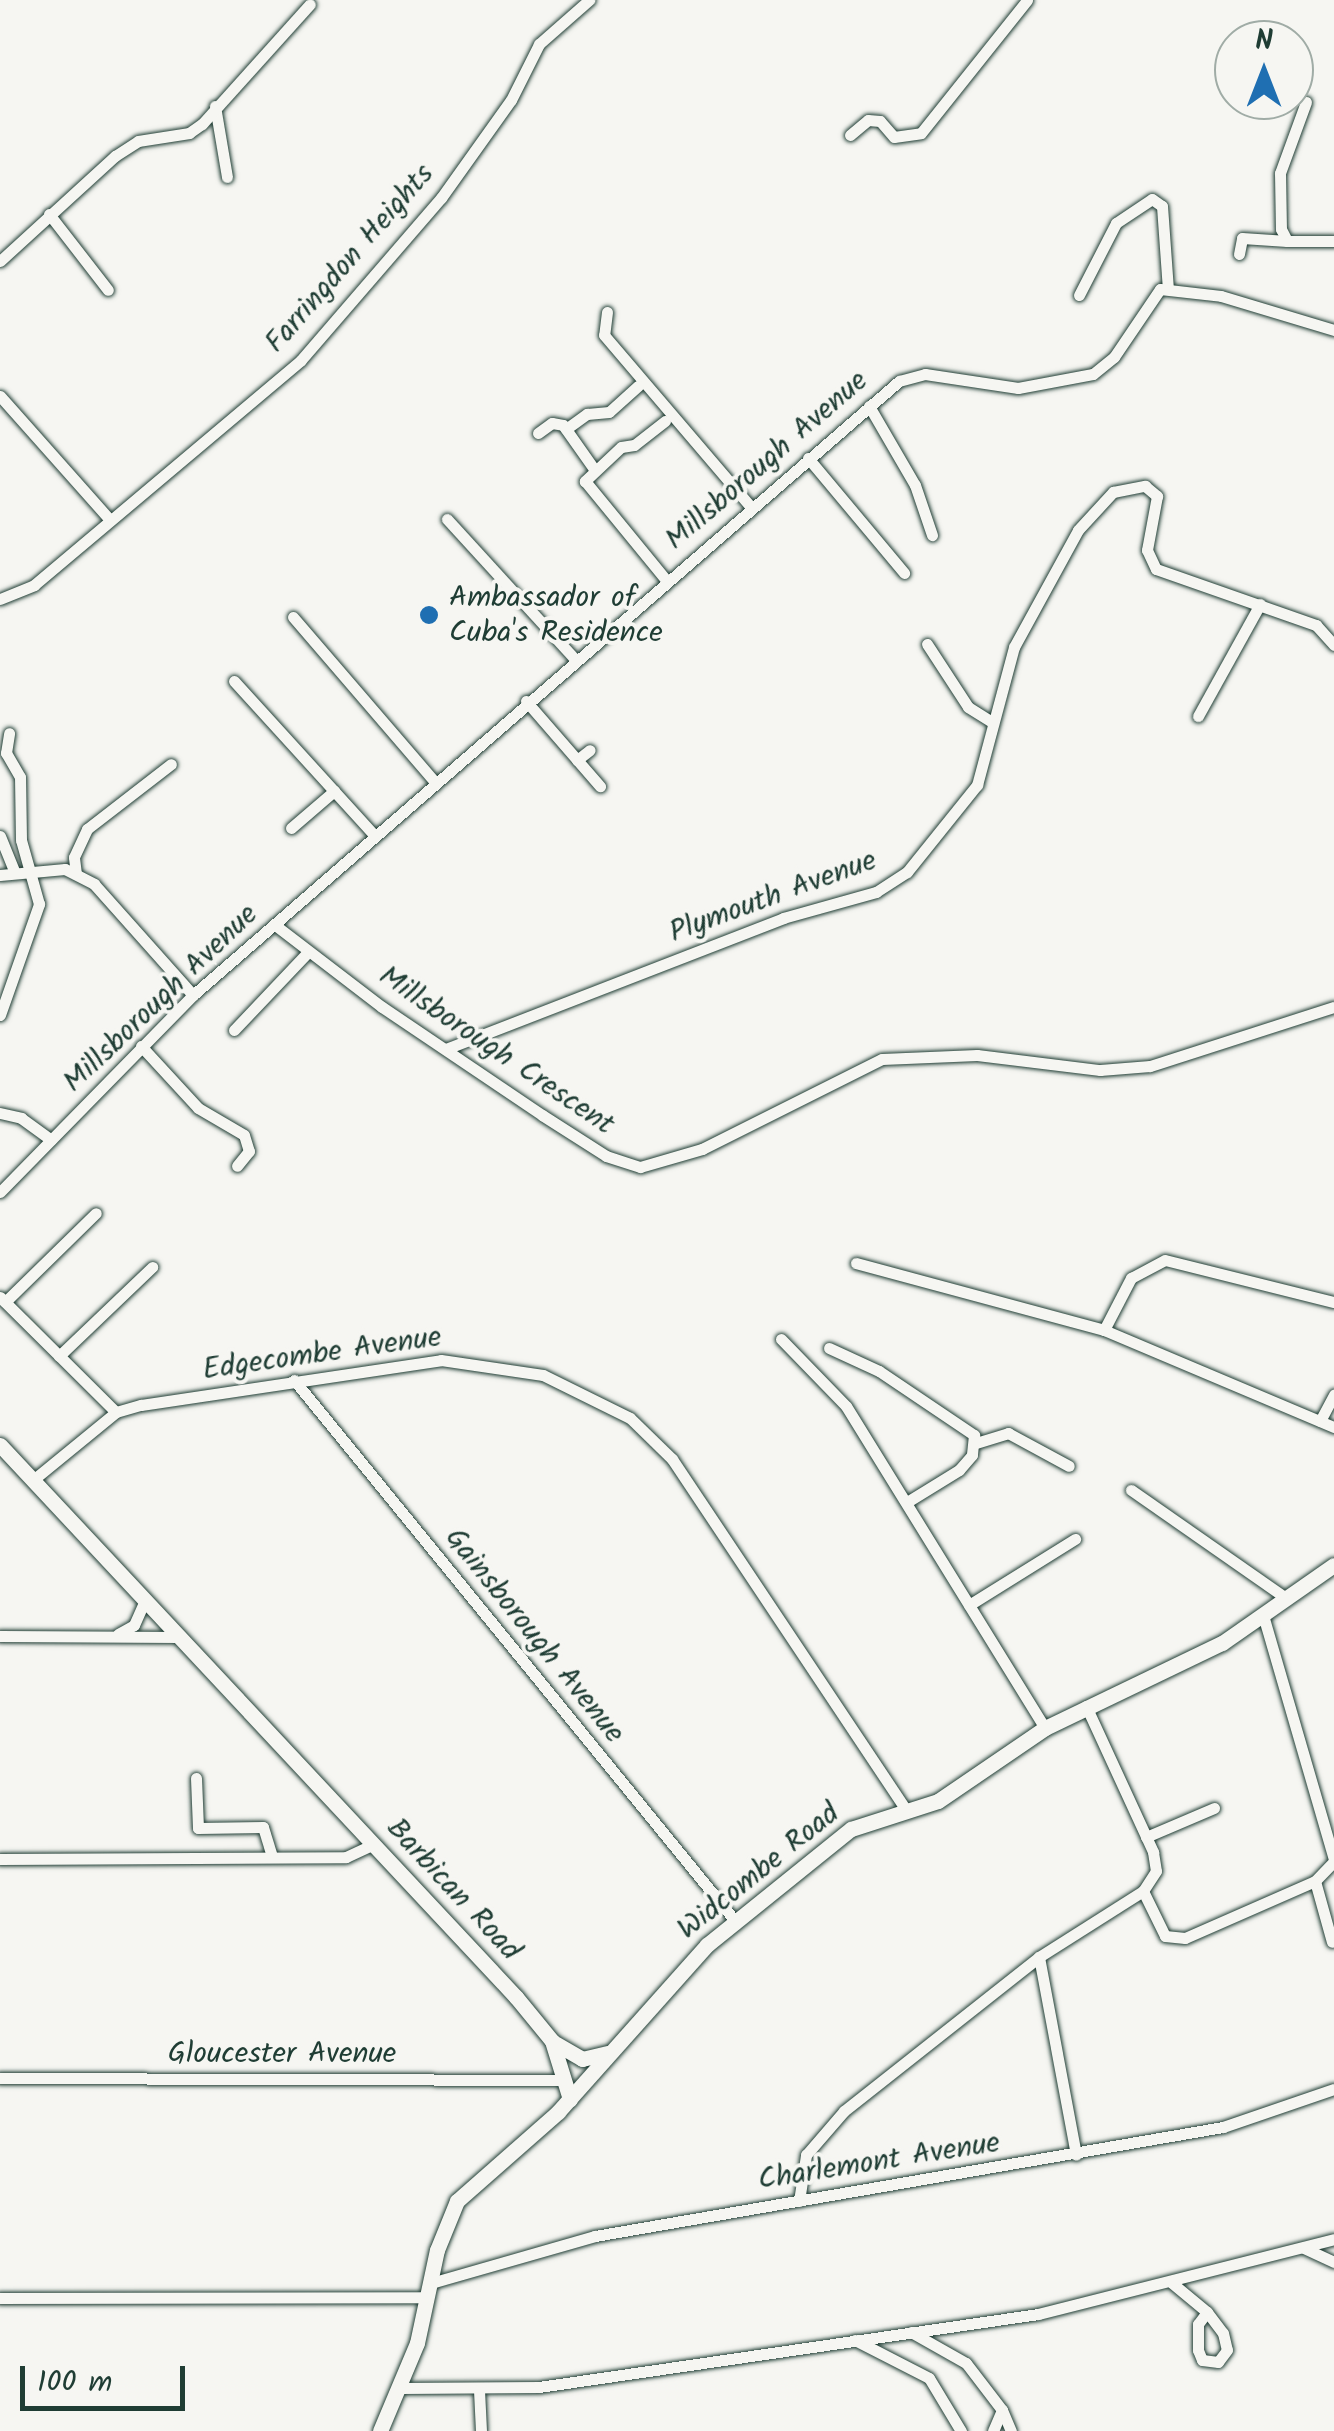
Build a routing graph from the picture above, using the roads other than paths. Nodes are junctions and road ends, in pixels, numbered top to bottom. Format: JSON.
{"nodes":[{"id":1,"x":589,"y":0,"type":"edge"},
{"id":2,"x":1027,"y":0,"type":"edge"},
{"id":3,"x":310,"y":4,"type":"dead end"},
{"id":4,"x":214,"y":106,"type":"junction"},
{"id":5,"x":1299,"y":120,"type":"edge"},
{"id":6,"x":850,"y":135,"type":"dead end"},
{"id":7,"x":226,"y":177,"type":"dead end"},
{"id":8,"x":49,"y":214,"type":"junction"},
{"id":9,"x":1286,"y":241,"type":"junction"},
{"id":10,"x":1334,"y":241,"type":"edge"},
{"id":11,"x":1239,"y":254,"type":"dead end"},
{"id":12,"x":0,"y":261,"type":"edge"},
{"id":13,"x":1168,"y":289,"type":"junction"},
{"id":14,"x":108,"y":290,"type":"dead end"},
{"id":15,"x":1080,"y":296,"type":"dead end"},
{"id":16,"x":607,"y":312,"type":"dead end"},
{"id":17,"x":1334,"y":330,"type":"edge"},
{"id":18,"x":638,"y":386,"type":"dead end"},
{"id":19,"x":0,"y":396,"type":"edge"},
{"id":20,"x":869,"y":406,"type":"junction"},
{"id":21,"x":665,"y":421,"type":"dead end"},
{"id":22,"x":566,"y":429,"type":"junction"},
{"id":23,"x":538,"y":433,"type":"dead end"},
{"id":24,"x":808,"y":458,"type":"junction"},
{"id":25,"x":594,"y":468,"type":"junction"},
{"id":26,"x":752,"y":507,"type":"junction"},
{"id":27,"x":446,"y":519,"type":"dead end"},
{"id":28,"x":110,"y":520,"type":"junction"},
{"id":29,"x":932,"y":535,"type":"dead end"},
{"id":30,"x":904,"y":573,"type":"dead end"},
{"id":31,"x":663,"y":576,"type":"junction"},
{"id":32,"x":0,"y":600,"type":"edge"},
{"id":33,"x":1260,"y":604,"type":"junction"},
{"id":34,"x":294,"y":617,"type":"dead end"},
{"id":35,"x":927,"y":644,"type":"dead end"},
{"id":36,"x":1334,"y":645,"type":"edge"},
{"id":37,"x":572,"y":656,"type":"junction"},
{"id":38,"x":234,"y":681,"type":"dead end"},
{"id":39,"x":526,"y":701,"type":"junction"},
{"id":40,"x":1198,"y":716,"type":"dead end"},
{"id":41,"x":992,"y":722,"type":"junction"},
{"id":42,"x":9,"y":733,"type":"dead end"},
{"id":43,"x":590,"y":750,"type":"dead end"},
{"id":44,"x":578,"y":760,"type":"junction"},
{"id":45,"x":171,"y":764,"type":"dead end"},
{"id":46,"x":434,"y":781,"type":"junction"},
{"id":47,"x":600,"y":786,"type":"dead end"},
{"id":48,"x":334,"y":792,"type":"junction"},
{"id":49,"x":290,"y":828,"type":"dead end"},
{"id":50,"x":0,"y":836,"type":"edge"},
{"id":51,"x":374,"y":836,"type":"junction"},
{"id":52,"x":30,"y":868,"type":"junction"},
{"id":53,"x":14,"y":870,"type":"junction"},
{"id":54,"x":76,"y":874,"type":"junction"},
{"id":55,"x":0,"y":875,"type":"edge"},
{"id":56,"x":275,"y":924,"type":"junction"},
{"id":57,"x":308,"y":952,"type":"junction"},
{"id":58,"x":193,"y":995,"type":"junction"},
{"id":59,"x":1334,"y":1007,"type":"edge"},
{"id":60,"x":0,"y":1015,"type":"edge"},
{"id":61,"x":234,"y":1030,"type":"dead end"},
{"id":62,"x":142,"y":1046,"type":"junction"},
{"id":63,"x":446,"y":1049,"type":"junction"},
{"id":64,"x":0,"y":1113,"type":"edge"},
{"id":65,"x":50,"y":1140,"type":"junction"},
{"id":66,"x":237,"y":1166,"type":"dead end"},
{"id":67,"x":0,"y":1192,"type":"edge"},
{"id":68,"x":96,"y":1213,"type":"dead end"},
{"id":69,"x":856,"y":1264,"type":"dead end"},
{"id":70,"x":152,"y":1267,"type":"dead end"},
{"id":71,"x":2,"y":1300,"type":"edge"},
{"id":72,"x":1334,"y":1302,"type":"edge"},
{"id":73,"x":1104,"y":1330,"type":"junction"},
{"id":74,"x":781,"y":1339,"type":"dead end"},
{"id":75,"x":829,"y":1348,"type":"dead end"},
{"id":76,"x":59,"y":1356,"type":"junction"},
{"id":77,"x":294,"y":1380,"type":"junction"},
{"id":78,"x":1334,"y":1395,"type":"edge"},
{"id":79,"x":116,"y":1412,"type":"junction"},
{"id":80,"x":1320,"y":1421,"type":"junction"},
{"id":81,"x":1334,"y":1427,"type":"edge"},
{"id":82,"x":976,"y":1443,"type":"junction"},
{"id":83,"x":0,"y":1445,"type":"edge"},
{"id":84,"x":1070,"y":1466,"type":"dead end"},
{"id":85,"x":33,"y":1480,"type":"junction"},
{"id":86,"x":1131,"y":1490,"type":"dead end"},
{"id":87,"x":907,"y":1502,"type":"junction"},
{"id":88,"x":1076,"y":1539,"type":"dead end"},
{"id":89,"x":1334,"y":1565,"type":"edge"},
{"id":90,"x":1286,"y":1598,"type":"junction"},
{"id":91,"x":145,"y":1600,"type":"junction"},
{"id":92,"x":969,"y":1605,"type":"junction"},
{"id":93,"x":1262,"y":1615,"type":"junction"},
{"id":94,"x":0,"y":1636,"type":"edge"},
{"id":95,"x":114,"y":1636,"type":"junction"},
{"id":96,"x":179,"y":1637,"type":"junction"},
{"id":97,"x":1086,"y":1706,"type":"junction"},
{"id":98,"x":1046,"y":1728,"type":"junction"},
{"id":99,"x":196,"y":1778,"type":"dead end"},
{"id":100,"x":1214,"y":1808,"type":"dead end"},
{"id":101,"x":906,"y":1810,"type":"junction"},
{"id":102,"x":1146,"y":1837,"type":"junction"},
{"id":103,"x":372,"y":1845,"type":"junction"},
{"id":104,"x":272,"y":1857,"type":"junction"},
{"id":105,"x":0,"y":1858,"type":"edge"},
{"id":106,"x":1334,"y":1860,"type":"edge"},
{"id":107,"x":1314,"y":1882,"type":"junction"},
{"id":108,"x":1143,"y":1891,"type":"junction"},
{"id":109,"x":736,"y":1922,"type":"junction"},
{"id":110,"x":1332,"y":1942,"type":"edge"},
{"id":111,"x":1039,"y":1957,"type":"junction"},
{"id":112,"x":552,"y":2041,"type":"junction"},
{"id":113,"x":608,"y":2053,"type":"junction"},
{"id":114,"x":0,"y":2078,"type":"edge"},
{"id":115,"x":564,"y":2080,"type":"junction"},
{"id":116,"x":1334,"y":2090,"type":"edge"},
{"id":117,"x":570,"y":2098,"type":"junction"},
{"id":118,"x":1076,"y":2155,"type":"junction"},
{"id":119,"x":800,"y":2201,"type":"junction"},
{"id":120,"x":1334,"y":2239,"type":"edge"},
{"id":121,"x":1304,"y":2248,"type":"junction"},
{"id":122,"x":1334,"y":2262,"type":"edge"},
{"id":123,"x":1172,"y":2283,"type":"junction"},
{"id":124,"x":430,"y":2290,"type":"junction"},
{"id":125,"x":0,"y":2298,"type":"edge"},
{"id":126,"x":1207,"y":2312,"type":"dead end"},
{"id":127,"x":911,"y":2332,"type":"junction"},
{"id":128,"x":854,"y":2340,"type":"junction"},
{"id":129,"x":400,"y":2388,"type":"junction"},
{"id":130,"x":479,"y":2390,"type":"junction"},
{"id":131,"x":1002,"y":2410,"type":"junction"},
{"id":132,"x":380,"y":2431,"type":"edge"},
{"id":133,"x":480,"y":2431,"type":"edge"},
{"id":134,"x":960,"y":2431,"type":"edge"},
{"id":135,"x":993,"y":2431,"type":"edge"},
{"id":136,"x":1011,"y":2431,"type":"edge"}],
"edges":[{"from":1,"to":28,"type":"street","name":"Farringdon Heights"},
{"from":2,"to":6,"type":"street"},
{"from":3,"to":4,"type":"street"},
{"from":4,"to":7,"type":"street"},
{"from":4,"to":8,"type":"street"},
{"from":5,"to":9,"type":"street"},
{"from":8,"to":12,"type":"street"},
{"from":8,"to":14,"type":"street"},
{"from":9,"to":10,"type":"street"},
{"from":9,"to":11,"type":"street"},
{"from":13,"to":15,"type":"street"},
{"from":13,"to":17,"type":"street"},
{"from":13,"to":20,"type":"street","name":"Millsborough Avenue"},
{"from":16,"to":26,"type":"street"},
{"from":18,"to":22,"type":"street"},
{"from":19,"to":28,"type":"street"},
{"from":20,"to":24,"type":"street","name":"Millsborough Avenue"},
{"from":20,"to":29,"type":"street"},
{"from":21,"to":25,"type":"street"},
{"from":22,"to":23,"type":"street"},
{"from":22,"to":25,"type":"street"},
{"from":24,"to":26,"type":"street","name":"Millsborough Avenue"},
{"from":24,"to":30,"type":"street"},
{"from":25,"to":31,"type":"street"},
{"from":26,"to":31,"type":"street","name":"Millsborough Avenue"},
{"from":27,"to":37,"type":"street"},
{"from":28,"to":32,"type":"street","name":"Farringdon Heights"},
{"from":31,"to":37,"type":"street","name":"Millsborough Avenue"},
{"from":33,"to":36,"type":"street","name":"Plymouth Avenue"},
{"from":33,"to":40,"type":"street"},
{"from":33,"to":41,"type":"street","name":"Plymouth Avenue"},
{"from":34,"to":46,"type":"street"},
{"from":35,"to":41,"type":"street"},
{"from":37,"to":39,"type":"street","name":"Millsborough Avenue"},
{"from":38,"to":48,"type":"street"},
{"from":39,"to":44,"type":"street"},
{"from":39,"to":46,"type":"street","name":"Millsborough Avenue"},
{"from":41,"to":63,"type":"street","name":"Plymouth Avenue"},
{"from":42,"to":52,"type":"street"},
{"from":43,"to":44,"type":"street"},
{"from":44,"to":47,"type":"street"},
{"from":45,"to":54,"type":"street"},
{"from":46,"to":51,"type":"street","name":"Millsborough Avenue"},
{"from":48,"to":49,"type":"street"},
{"from":48,"to":51,"type":"street"},
{"from":50,"to":53,"type":"street"},
{"from":51,"to":56,"type":"street","name":"Millsborough Avenue"},
{"from":52,"to":53,"type":"street"},
{"from":52,"to":54,"type":"street"},
{"from":52,"to":60,"type":"street"},
{"from":53,"to":55,"type":"street"},
{"from":54,"to":58,"type":"street"},
{"from":56,"to":57,"type":"street","name":"Millsborough Crescent"},
{"from":56,"to":58,"type":"street","name":"Millsborough Avenue"},
{"from":57,"to":61,"type":"street"},
{"from":57,"to":63,"type":"street","name":"Millsborough Crescent"},
{"from":58,"to":62,"type":"street","name":"Millsborough Avenue"},
{"from":59,"to":63,"type":"street","name":"Millsborough Crescent"},
{"from":62,"to":65,"type":"street","name":"Millsborough Avenue"},
{"from":62,"to":66,"type":"street"},
{"from":64,"to":65,"type":"street"},
{"from":65,"to":67,"type":"street","name":"Millsborough Avenue"},
{"from":68,"to":71,"type":"street"},
{"from":69,"to":73,"type":"street"},
{"from":70,"to":76,"type":"street"},
{"from":71,"to":76,"type":"street"},
{"from":72,"to":73,"type":"street"},
{"from":73,"to":80,"type":"street"},
{"from":74,"to":87,"type":"street"},
{"from":75,"to":82,"type":"street"},
{"from":76,"to":79,"type":"street"},
{"from":77,"to":79,"type":"street","name":"Edgecombe Avenue"},
{"from":77,"to":101,"type":"street","name":"Edgecombe Avenue"},
{"from":77,"to":109,"type":"street","name":"Gainsborough Avenue"},
{"from":78,"to":80,"type":"street"},
{"from":79,"to":85,"type":"street","name":"Edgecombe Avenue"},
{"from":80,"to":81,"type":"street"},
{"from":82,"to":84,"type":"street"},
{"from":82,"to":87,"type":"street"},
{"from":83,"to":85,"type":"main road","name":"Barbican Road"},
{"from":85,"to":91,"type":"main road","name":"Barbican Road"},
{"from":86,"to":90,"type":"street"},
{"from":87,"to":92,"type":"street"},
{"from":88,"to":92,"type":"street"},
{"from":89,"to":90,"type":"main road","name":"Widcombe Road"},
{"from":90,"to":93,"type":"main road","name":"Widcombe Road"},
{"from":91,"to":95,"type":"street"},
{"from":91,"to":96,"type":"main road","name":"Barbican Road"},
{"from":92,"to":98,"type":"street"},
{"from":93,"to":97,"type":"main road","name":"Widcombe Road"},
{"from":93,"to":106,"type":"street"},
{"from":94,"to":95,"type":"street"},
{"from":95,"to":96,"type":"street"},
{"from":96,"to":103,"type":"main road","name":"Barbican Road"},
{"from":97,"to":98,"type":"main road","name":"Widcombe Road"},
{"from":97,"to":102,"type":"street"},
{"from":98,"to":101,"type":"main road","name":"Widcombe Road"},
{"from":99,"to":104,"type":"street"},
{"from":100,"to":102,"type":"street"},
{"from":101,"to":109,"type":"main road","name":"Widcombe Road"},
{"from":102,"to":108,"type":"street"},
{"from":103,"to":104,"type":"street"},
{"from":103,"to":112,"type":"main road","name":"Barbican Road"},
{"from":104,"to":105,"type":"street"},
{"from":106,"to":107,"type":"street"},
{"from":107,"to":108,"type":"street"},
{"from":107,"to":110,"type":"street"},
{"from":108,"to":111,"type":"street"},
{"from":109,"to":113,"type":"main road","name":"Widcombe Road"},
{"from":111,"to":118,"type":"street"},
{"from":111,"to":119,"type":"street"},
{"from":112,"to":113,"type":"main road"},
{"from":112,"to":115,"type":"main road","name":"Barbican Road"},
{"from":113,"to":117,"type":"main road","name":"Widcombe Road"},
{"from":114,"to":115,"type":"street","name":"Gloucester Avenue"},
{"from":115,"to":117,"type":"main road","name":"Barbican Road"},
{"from":116,"to":118,"type":"street","name":"Charlemont Avenue"},
{"from":117,"to":124,"type":"main road"},
{"from":118,"to":119,"type":"street","name":"Charlemont Avenue"},
{"from":119,"to":124,"type":"street","name":"Charlemont Avenue"},
{"from":120,"to":121,"type":"street"},
{"from":121,"to":122,"type":"street"},
{"from":121,"to":123,"type":"street"},
{"from":123,"to":126,"type":"street"},
{"from":123,"to":127,"type":"street"},
{"from":124,"to":125,"type":"street","name":"Charlemont Avenue"},
{"from":124,"to":129,"type":"main road"},
{"from":127,"to":128,"type":"street"},
{"from":127,"to":131,"type":"street"},
{"from":128,"to":130,"type":"street"},
{"from":128,"to":134,"type":"street"},
{"from":129,"to":130,"type":"street"},
{"from":129,"to":132,"type":"main road"},
{"from":130,"to":133,"type":"street"},
{"from":131,"to":135,"type":"street"},
{"from":131,"to":136,"type":"street"}]}
